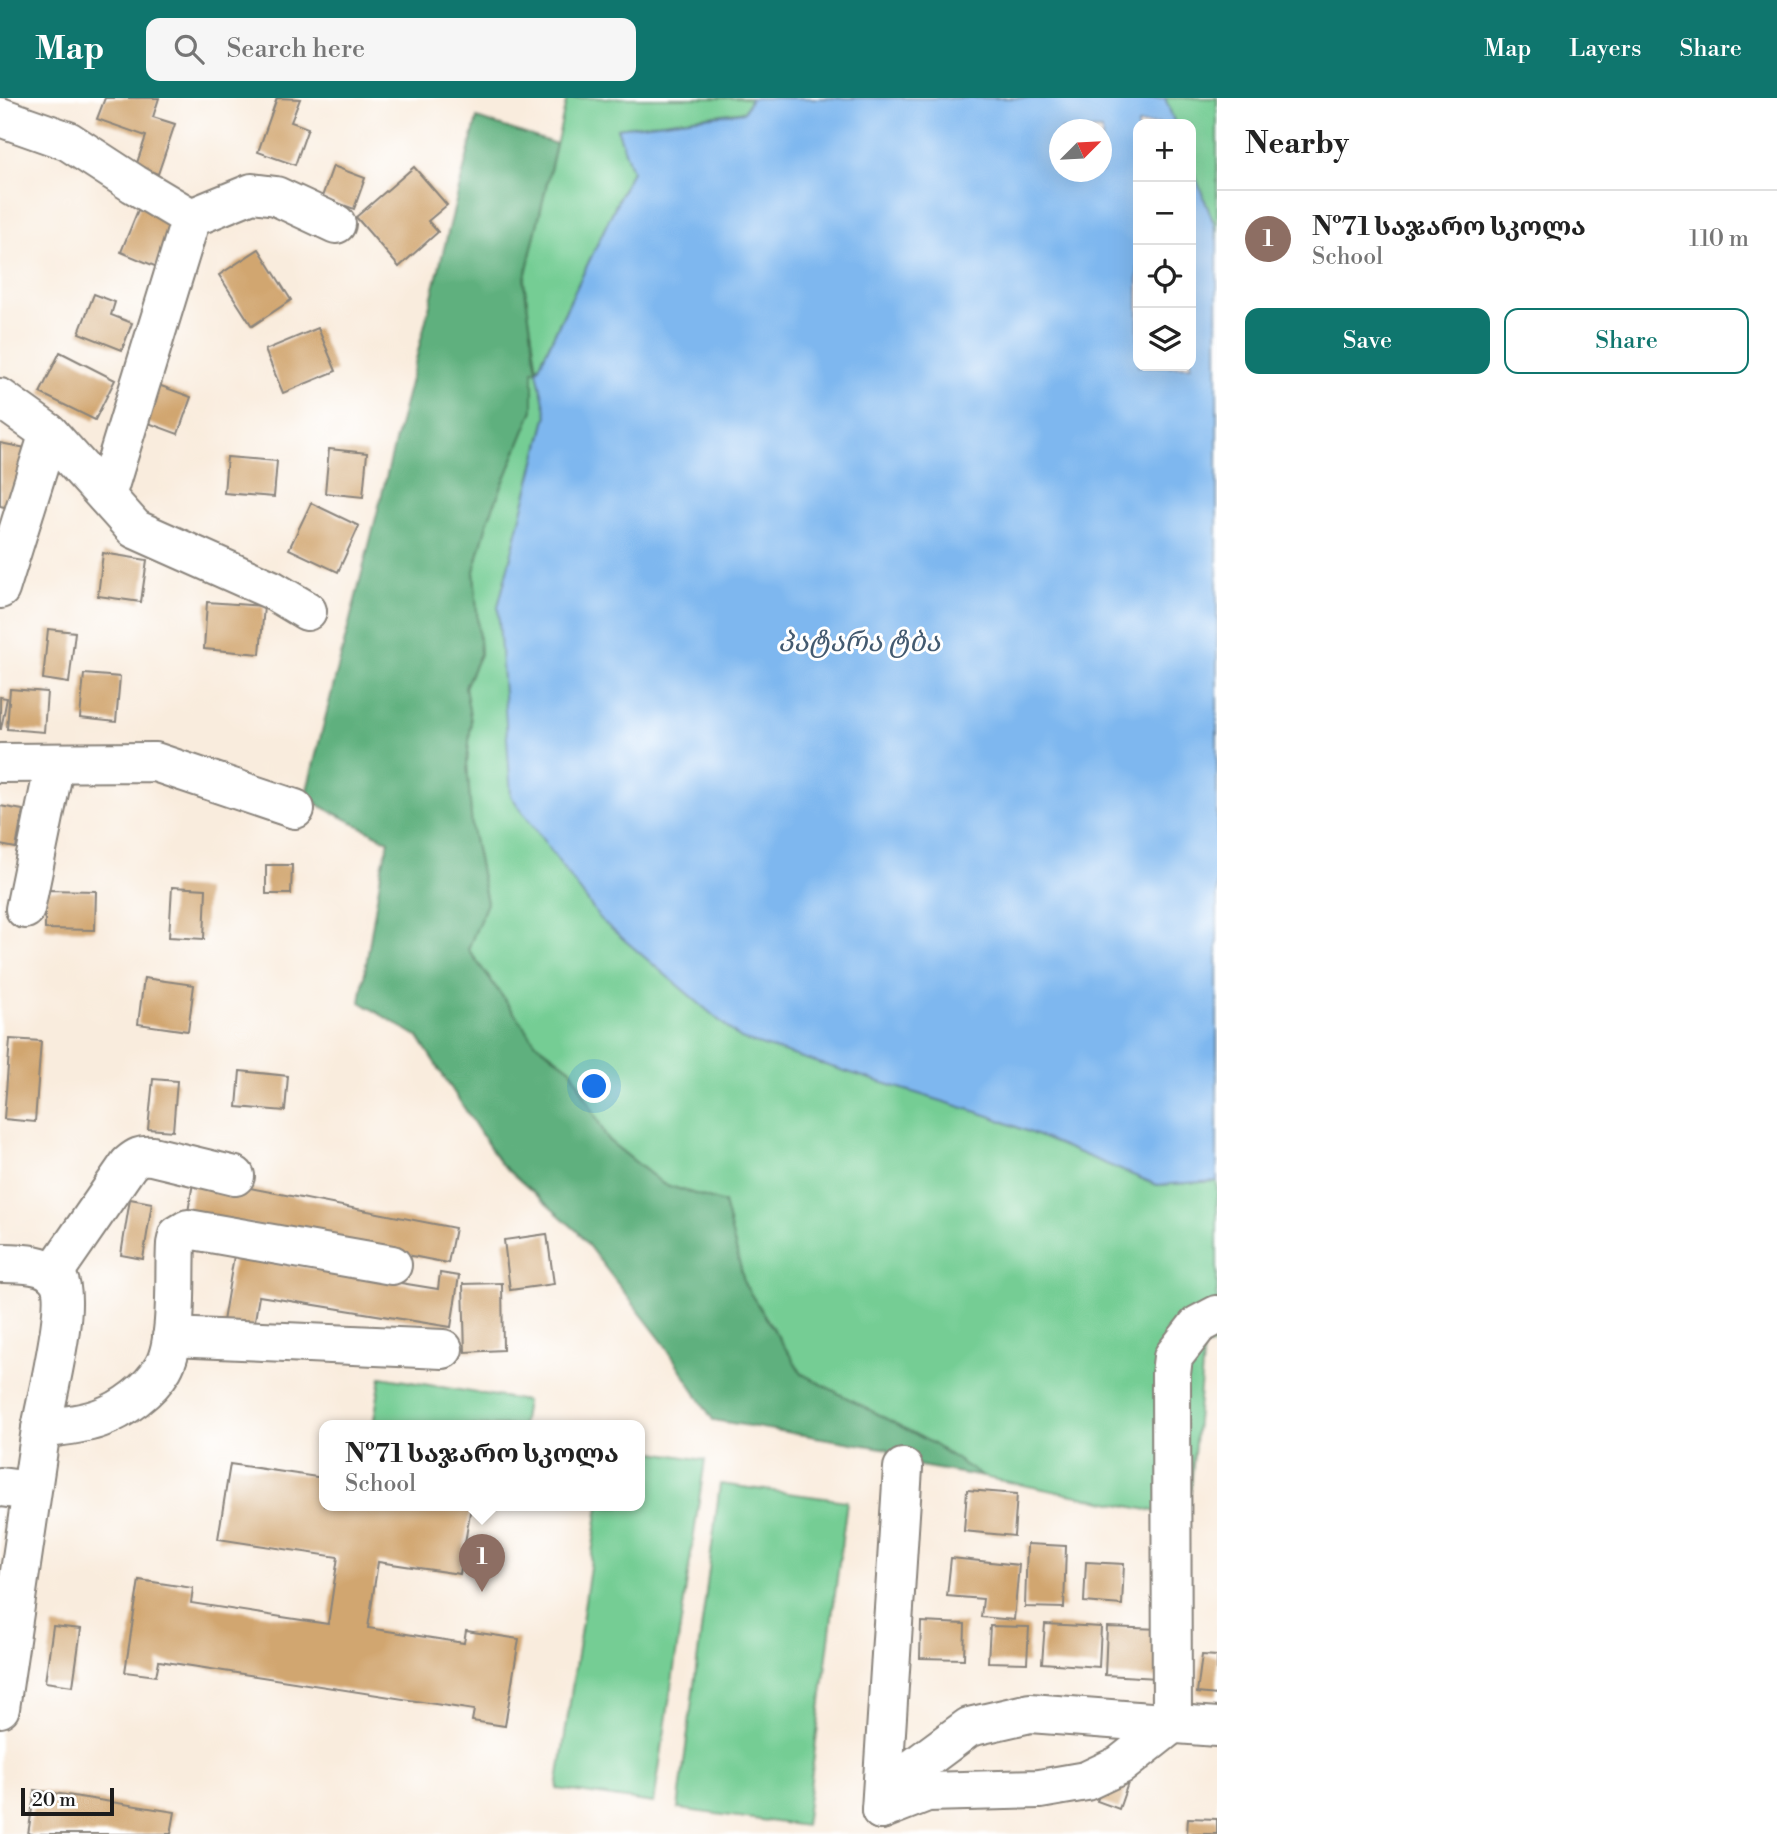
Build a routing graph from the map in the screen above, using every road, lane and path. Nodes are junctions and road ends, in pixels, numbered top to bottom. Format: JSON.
{"nodes":[{"id":1,"x":0,"y":117,"type":"edge"},
{"id":2,"x":191,"y":218,"type":"junction"},
{"id":3,"x":335,"y":224,"type":"dead end"},
{"id":4,"x":0,"y":398,"type":"edge"},
{"id":5,"x":49,"y":433,"type":"junction"},
{"id":6,"x":106,"y":496,"type":"junction"},
{"id":7,"x":0,"y":590,"type":"edge"},
{"id":8,"x":307,"y":611,"type":"dead end"},
{"id":9,"x":0,"y":763,"type":"edge"},
{"id":10,"x":55,"y":763,"type":"junction"},
{"id":11,"x":295,"y":810,"type":"dead end"},
{"id":12,"x":25,"y":909,"type":"dead end"},
{"id":13,"x":235,"y":1176,"type":"dead end"},
{"id":14,"x":0,"y":1263,"type":"edge"},
{"id":15,"x":392,"y":1265,"type":"dead end"},
{"id":16,"x":53,"y":1274,"type":"junction"},
{"id":17,"x":1217,"y":1315,"type":"edge"},
{"id":18,"x":172,"y":1338,"type":"junction"},
{"id":19,"x":443,"y":1349,"type":"dead end"},
{"id":20,"x":41,"y":1429,"type":"junction"},
{"id":21,"x":903,"y":1468,"type":"dead end"},
{"id":22,"x":16,"y":1489,"type":"edge"},
{"id":23,"x":1,"y":1690,"type":"edge"},
{"id":24,"x":1172,"y":1724,"type":"junction"},
{"id":25,"x":1217,"y":1727,"type":"edge"},
{"id":26,"x":875,"y":1822,"type":"edge"}],
"edges":[{"from":1,"to":2,"type":"street"},
{"from":2,"to":3,"type":"street"},
{"from":2,"to":6,"type":"street"},
{"from":4,"to":5,"type":"street"},
{"from":5,"to":6,"type":"street"},
{"from":5,"to":7,"type":"street"},
{"from":6,"to":8,"type":"street"},
{"from":9,"to":10,"type":"street"},
{"from":10,"to":11,"type":"street"},
{"from":10,"to":12,"type":"street"},
{"from":13,"to":16,"type":"street"},
{"from":14,"to":16,"type":"street"},
{"from":15,"to":18,"type":"street"},
{"from":16,"to":20,"type":"street"},
{"from":17,"to":24,"type":"street"},
{"from":18,"to":19,"type":"street"},
{"from":18,"to":20,"type":"street"},
{"from":20,"to":22,"type":"street"},
{"from":21,"to":26,"type":"street"},
{"from":22,"to":23,"type":"street"},
{"from":24,"to":25,"type":"street"},
{"from":24,"to":26,"type":"street"},
{"from":24,"to":26,"type":"street"}]}
